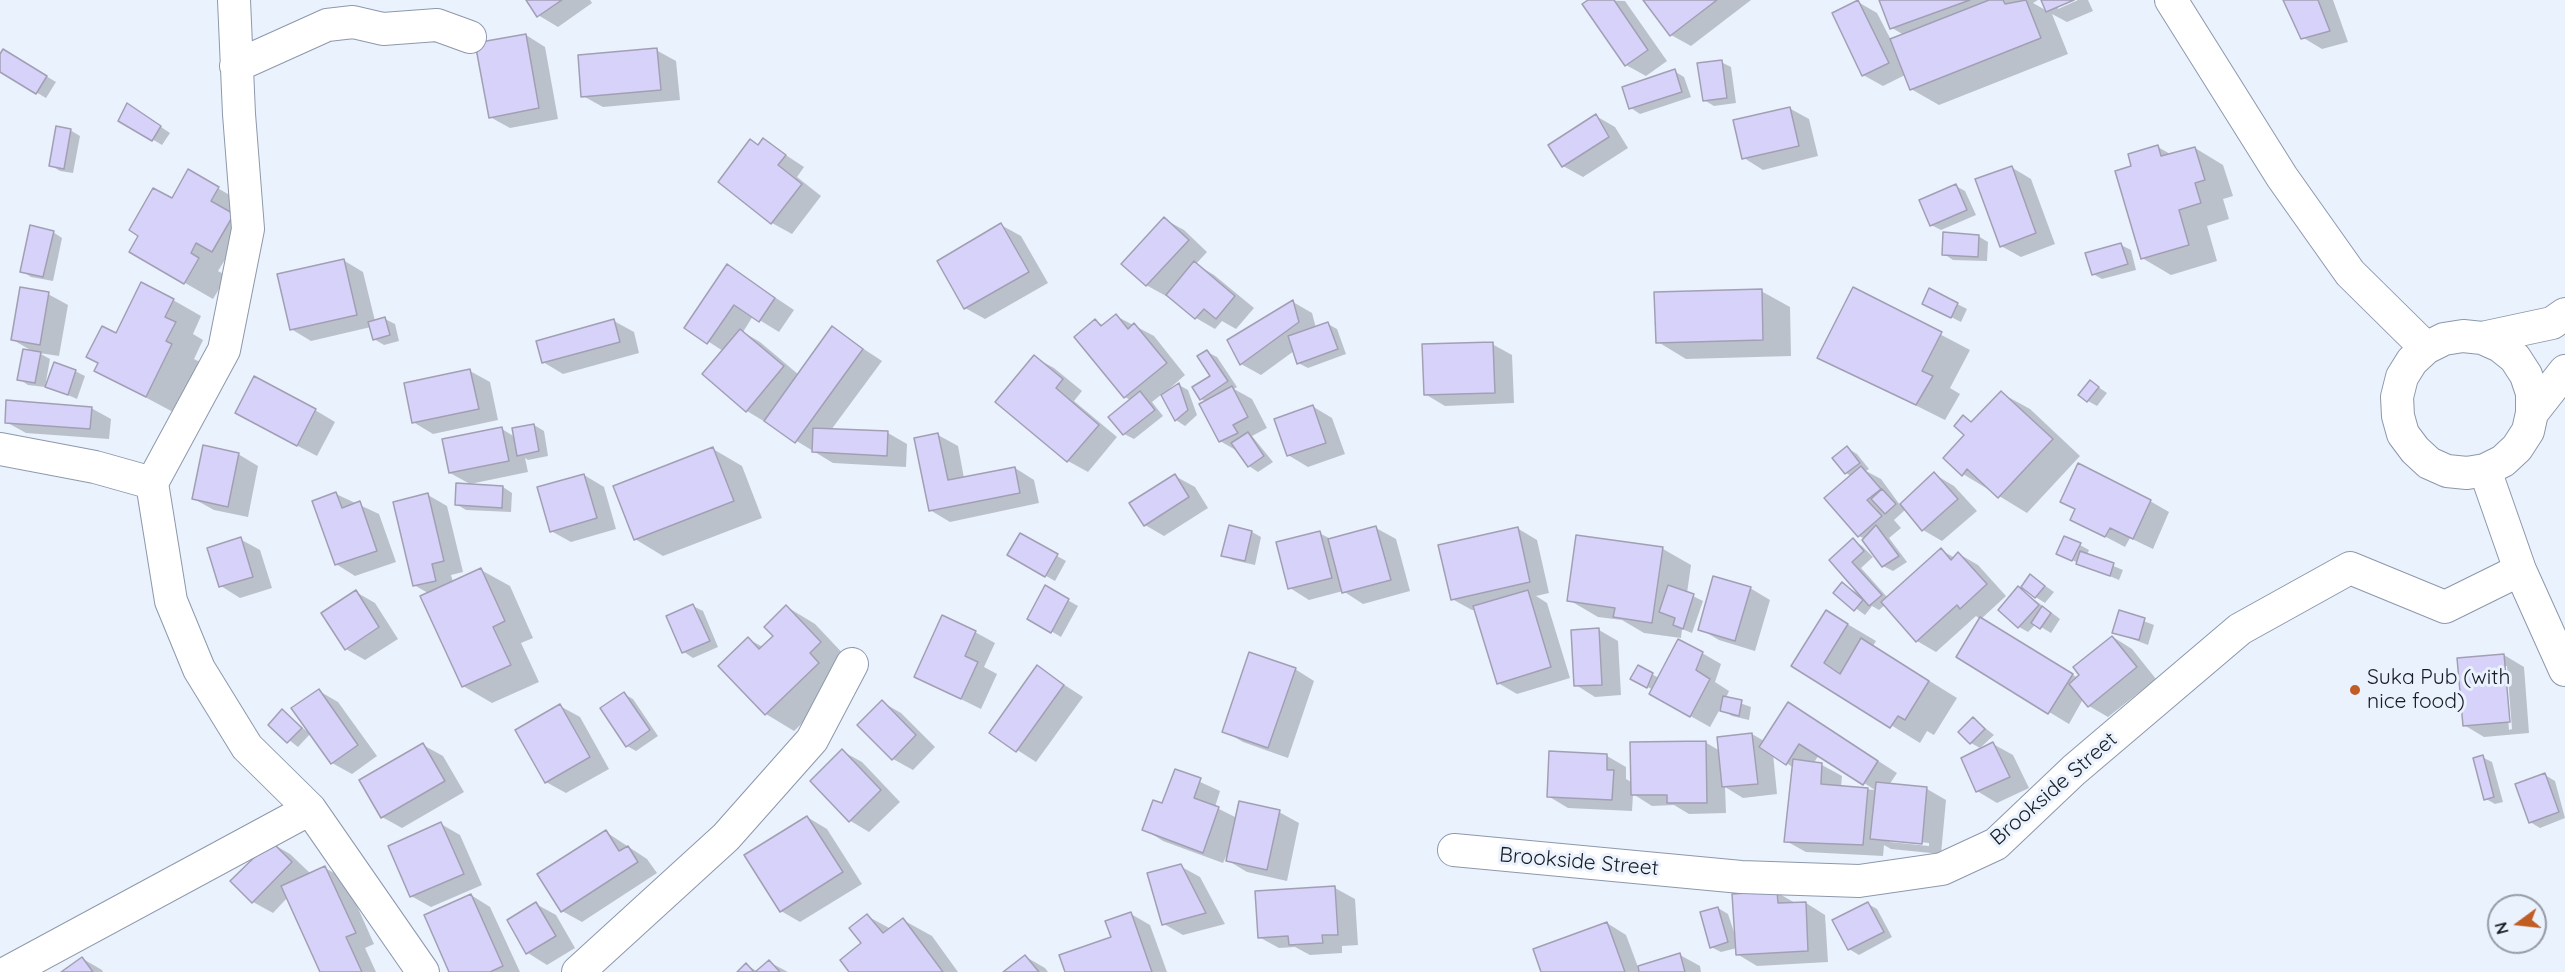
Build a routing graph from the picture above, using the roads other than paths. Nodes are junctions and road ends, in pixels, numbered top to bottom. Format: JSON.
{"nodes":[{"id":1,"x":234,"y":0,"type":"edge"},
{"id":2,"x":2171,"y":0,"type":"edge"},
{"id":3,"x":470,"y":37,"type":"dead end"},
{"id":4,"x":236,"y":66,"type":"junction"},
{"id":5,"x":2565,"y":314,"type":"edge"},
{"id":6,"x":2482,"y":338,"type":"junction"},
{"id":7,"x":2426,"y":348,"type":"junction"},
{"id":8,"x":2565,"y":371,"type":"edge"},
{"id":9,"x":2532,"y":413,"type":"junction"},
{"id":10,"x":0,"y":449,"type":"edge"},
{"id":11,"x":2486,"y":470,"type":"junction"},
{"id":12,"x":152,"y":483,"type":"junction"},
{"id":13,"x":2520,"y":570,"type":"junction"},
{"id":14,"x":852,"y":664,"type":"dead end"},
{"id":15,"x":2565,"y":670,"type":"edge"},
{"id":16,"x":310,"y":809,"type":"junction"},
{"id":17,"x":1454,"y":850,"type":"dead end"},
{"id":18,"x":8,"y":972,"type":"edge"},
{"id":19,"x":423,"y":972,"type":"edge"},
{"id":20,"x":578,"y":972,"type":"edge"}],
"edges":[{"from":1,"to":4,"type":"street"},
{"from":2,"to":7,"type":"street"},
{"from":3,"to":4,"type":"street"},
{"from":4,"to":12,"type":"street"},
{"from":5,"to":6,"type":"street"},
{"from":6,"to":7,"type":"street"},
{"from":6,"to":9,"type":"street"},
{"from":7,"to":11,"type":"street"},
{"from":8,"to":9,"type":"street"},
{"from":9,"to":11,"type":"street"},
{"from":10,"to":12,"type":"street"},
{"from":11,"to":13,"type":"street"},
{"from":12,"to":16,"type":"street"},
{"from":13,"to":15,"type":"street"},
{"from":13,"to":17,"type":"street","name":"Brookside Street"},
{"from":14,"to":20,"type":"street"},
{"from":16,"to":18,"type":"street"},
{"from":16,"to":19,"type":"street"}]}
